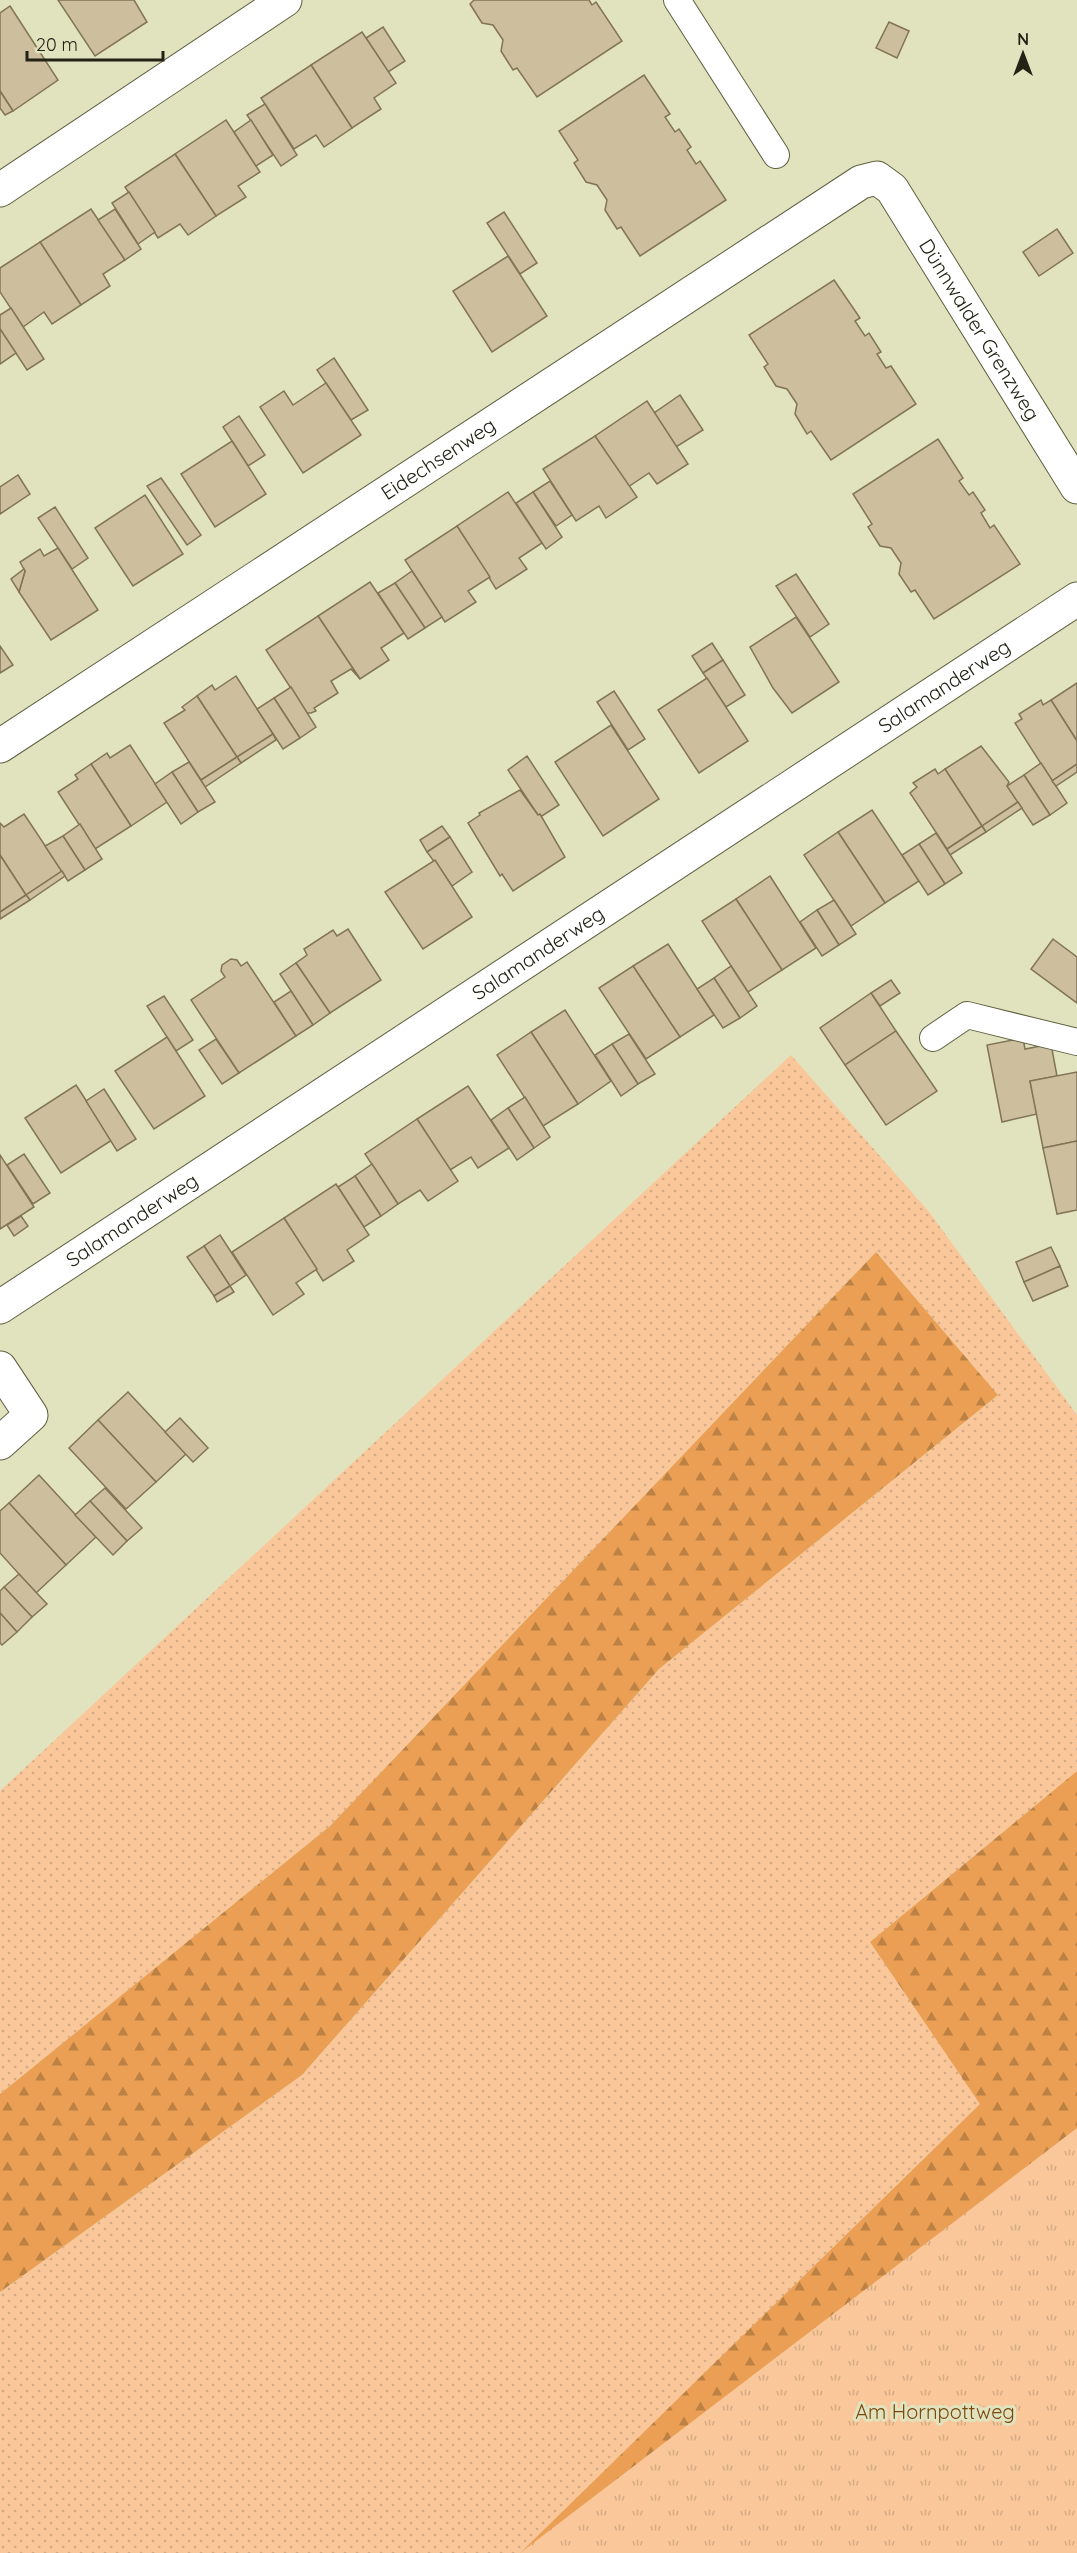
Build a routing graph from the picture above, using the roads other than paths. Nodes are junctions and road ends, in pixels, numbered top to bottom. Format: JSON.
{"nodes":[{"id":1,"x":285,"y":0,"type":"edge"},
{"id":2,"x":677,"y":0,"type":"edge"},
{"id":3,"x":776,"y":155,"type":"dead end"},
{"id":4,"x":877,"y":178,"type":"joint"},
{"id":5,"x":0,"y":190,"type":"edge"},
{"id":6,"x":1077,"y":487,"type":"edge"},
{"id":7,"x":1077,"y":599,"type":"edge"},
{"id":8,"x":0,"y":746,"type":"edge"},
{"id":9,"x":933,"y":1038,"type":"dead end"},
{"id":10,"x":1077,"y":1042,"type":"edge"},
{"id":11,"x":0,"y":1307,"type":"edge"},
{"id":12,"x":0,"y":1368,"type":"edge"},
{"id":13,"x":0,"y":1443,"type":"edge"}],
"edges":[{"from":1,"to":5,"type":"street"},
{"from":2,"to":3,"type":"lane"},
{"from":4,"to":6,"type":"street","name":"Dünnwalder Grenzweg"},
{"from":4,"to":8,"type":"street","name":"Eidechsenweg"},
{"from":7,"to":11,"type":"street","name":"Salamanderweg"},
{"from":9,"to":10,"type":"lane"},
{"from":12,"to":13,"type":"street"}]}
